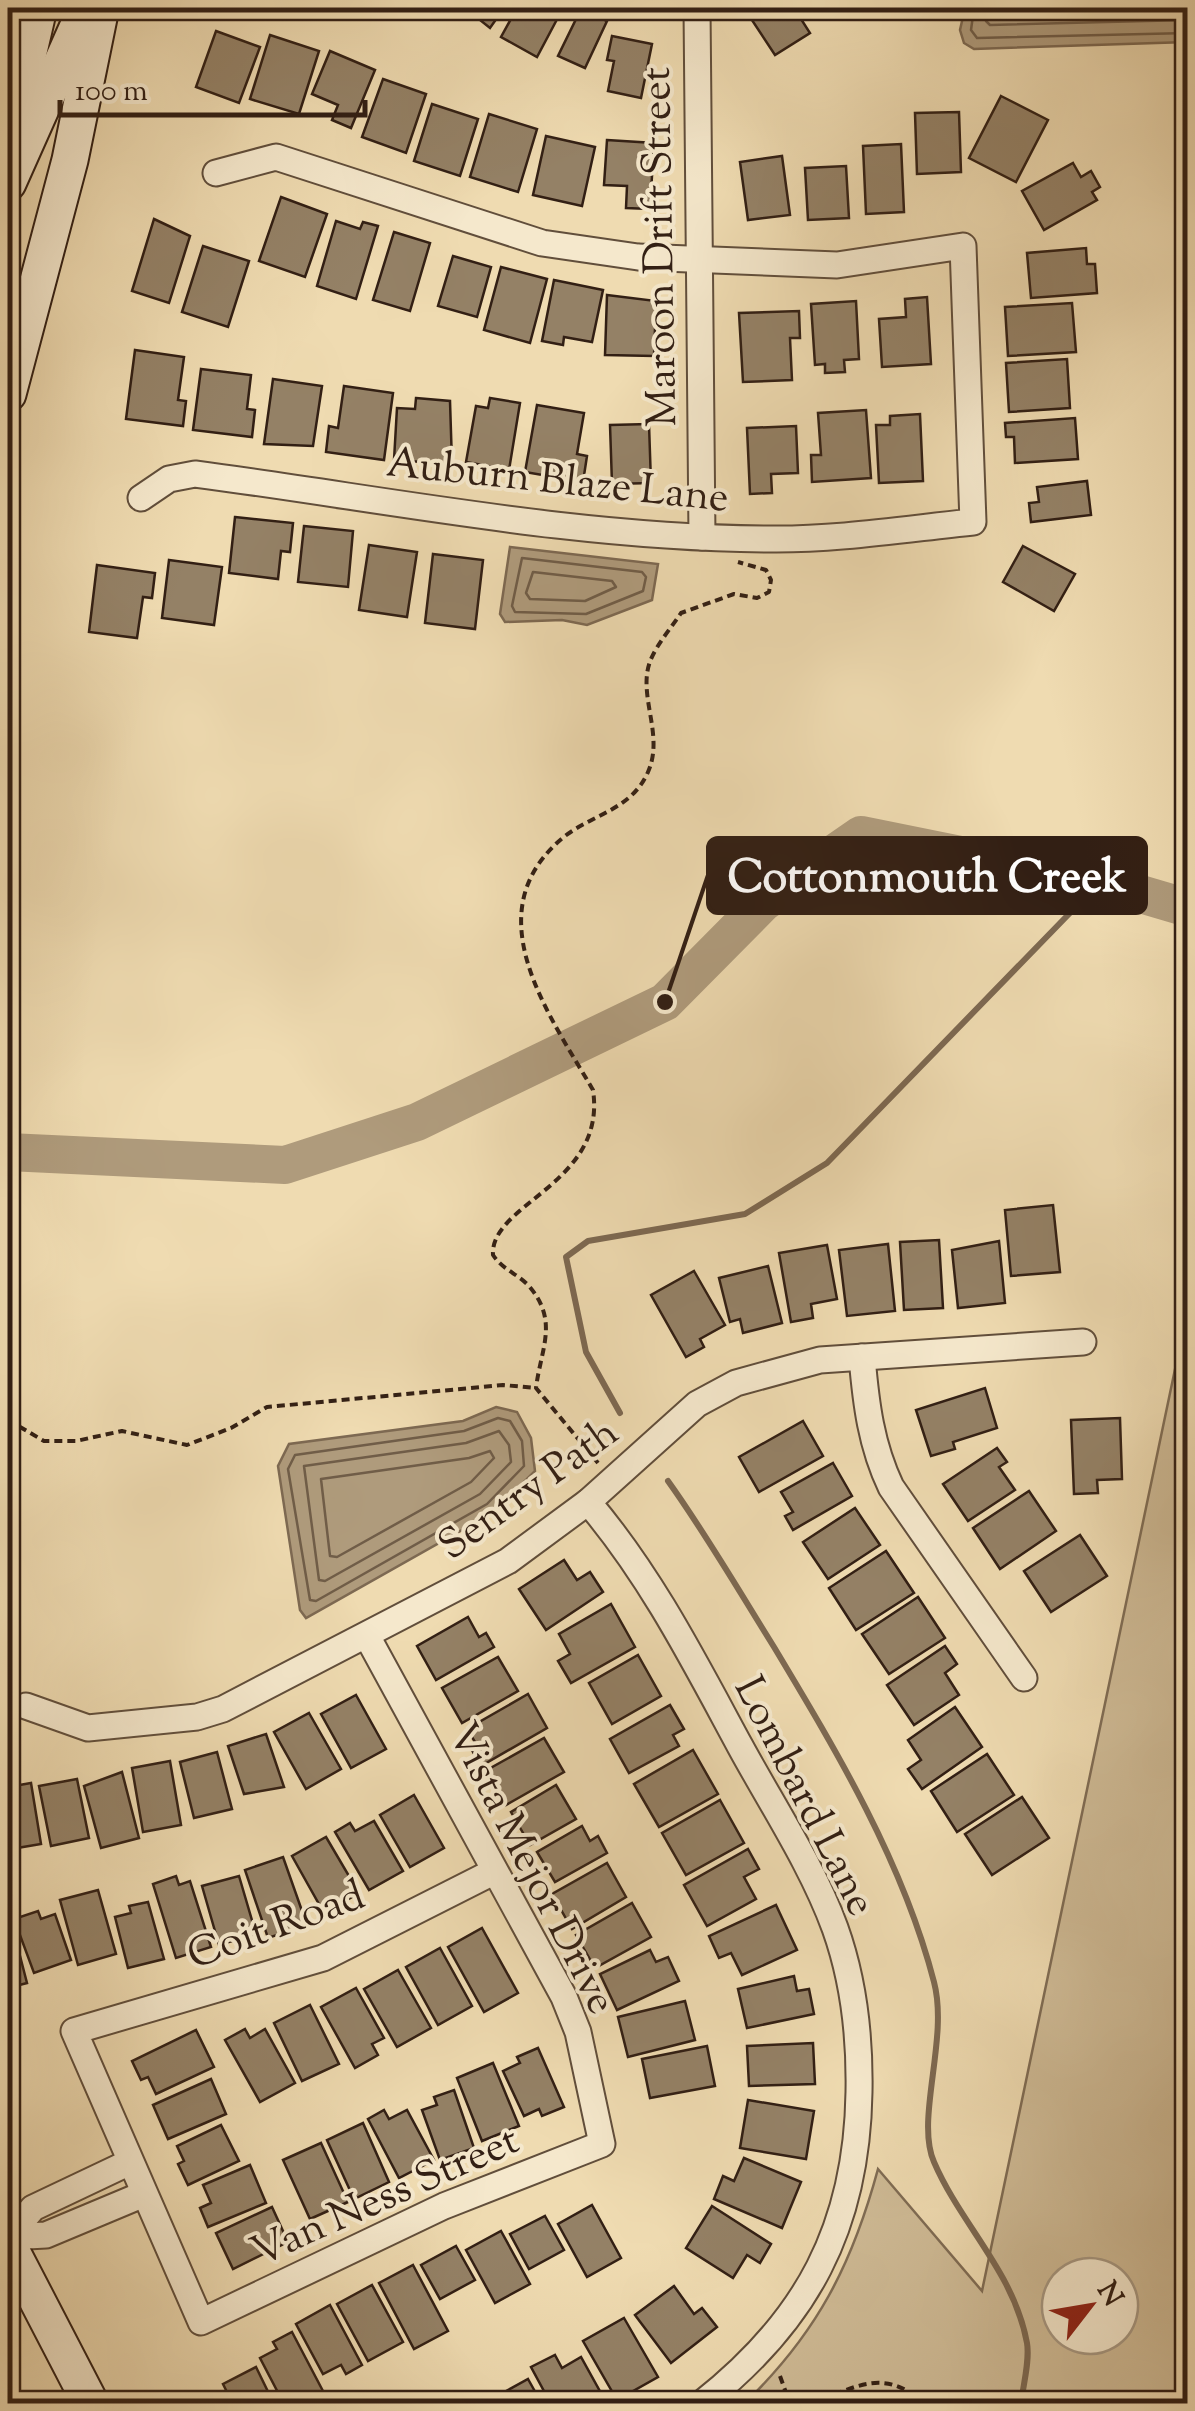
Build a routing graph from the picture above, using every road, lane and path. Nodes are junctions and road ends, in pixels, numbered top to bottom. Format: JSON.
{"nodes":[{"id":1,"x":39,"y":8,"type":"edge"},
{"id":2,"x":87,"y":8,"type":"edge"},
{"id":3,"x":101,"y":8,"type":"edge"},
{"id":4,"x":693,"y":10,"type":"edge"},
{"id":5,"x":8,"y":143,"type":"edge"},
{"id":6,"x":216,"y":174,"type":"dead end"},
{"id":7,"x":8,"y":183,"type":"edge"},
{"id":8,"x":697,"y":261,"type":"junction"},
{"id":9,"x":8,"y":394,"type":"edge"},
{"id":10,"x":141,"y":498,"type":"dead end"},
{"id":11,"x":702,"y":537,"type":"junction"},
{"id":12,"x":736,"y":558,"type":"dead end"},
{"id":13,"x":1084,"y":1342,"type":"dead end"},
{"id":14,"x":862,"y":1358,"type":"junction"},
{"id":15,"x":536,"y":1388,"type":"junction"},
{"id":16,"x":8,"y":1420,"type":"edge"},
{"id":17,"x":598,"y":1463,"type":"dead end"},
{"id":18,"x":588,"y":1502,"type":"junction"},
{"id":19,"x":367,"y":1636,"type":"junction"},
{"id":20,"x":1024,"y":1678,"type":"dead end"},
{"id":21,"x":26,"y":1706,"type":"dead end"},
{"id":22,"x":495,"y":1871,"type":"junction"},
{"id":23,"x":602,"y":2144,"type":"joint"},
{"id":24,"x":130,"y":2162,"type":"junction"},
{"id":25,"x":144,"y":2194,"type":"junction"},
{"id":26,"x":8,"y":2244,"type":"edge"},
{"id":27,"x":780,"y":2376,"type":"dead end"},
{"id":28,"x":91,"y":2404,"type":"edge"},
{"id":29,"x":701,"y":2404,"type":"edge"},
{"id":30,"x":790,"y":2404,"type":"edge"},
{"id":31,"x":810,"y":2404,"type":"edge"},
{"id":32,"x":925,"y":2404,"type":"edge"}],
"edges":[{"from":1,"to":5,"type":"street"},
{"from":2,"to":7,"type":"street"},
{"from":3,"to":9,"type":"street"},
{"from":4,"to":8,"type":"street","name":"Maroon Drift Street"},
{"from":6,"to":8,"type":"street"},
{"from":8,"to":11,"type":"street","name":"Maroon Drift Street"},
{"from":8,"to":11,"type":"street","name":"Auburn Blaze Lane"},
{"from":10,"to":11,"type":"street","name":"Auburn Blaze Lane"},
{"from":12,"to":15,"type":"path"},
{"from":13,"to":14,"type":"street","name":"Sentry Path"},
{"from":14,"to":18,"type":"street","name":"Sentry Path"},
{"from":14,"to":20,"type":"street"},
{"from":15,"to":16,"type":"path"},
{"from":15,"to":17,"type":"path"},
{"from":18,"to":19,"type":"street","name":"Sentry Path"},
{"from":18,"to":29,"type":"street","name":"Lombard Lane"},
{"from":19,"to":21,"type":"street","name":"Sentry Path"},
{"from":19,"to":22,"type":"street","name":"Vista Mejor Drive"},
{"from":22,"to":23,"type":"street","name":"Vista Mejor Drive"},
{"from":22,"to":24,"type":"street","name":"Coit Road"},
{"from":23,"to":25,"type":"street","name":"Van Ness Street"},
{"from":24,"to":25,"type":"street"},
{"from":24,"to":25,"type":"street"},
{"from":26,"to":28,"type":"street"},
{"from":27,"to":30,"type":"path"},
{"from":31,"to":32,"type":"path"}]}
